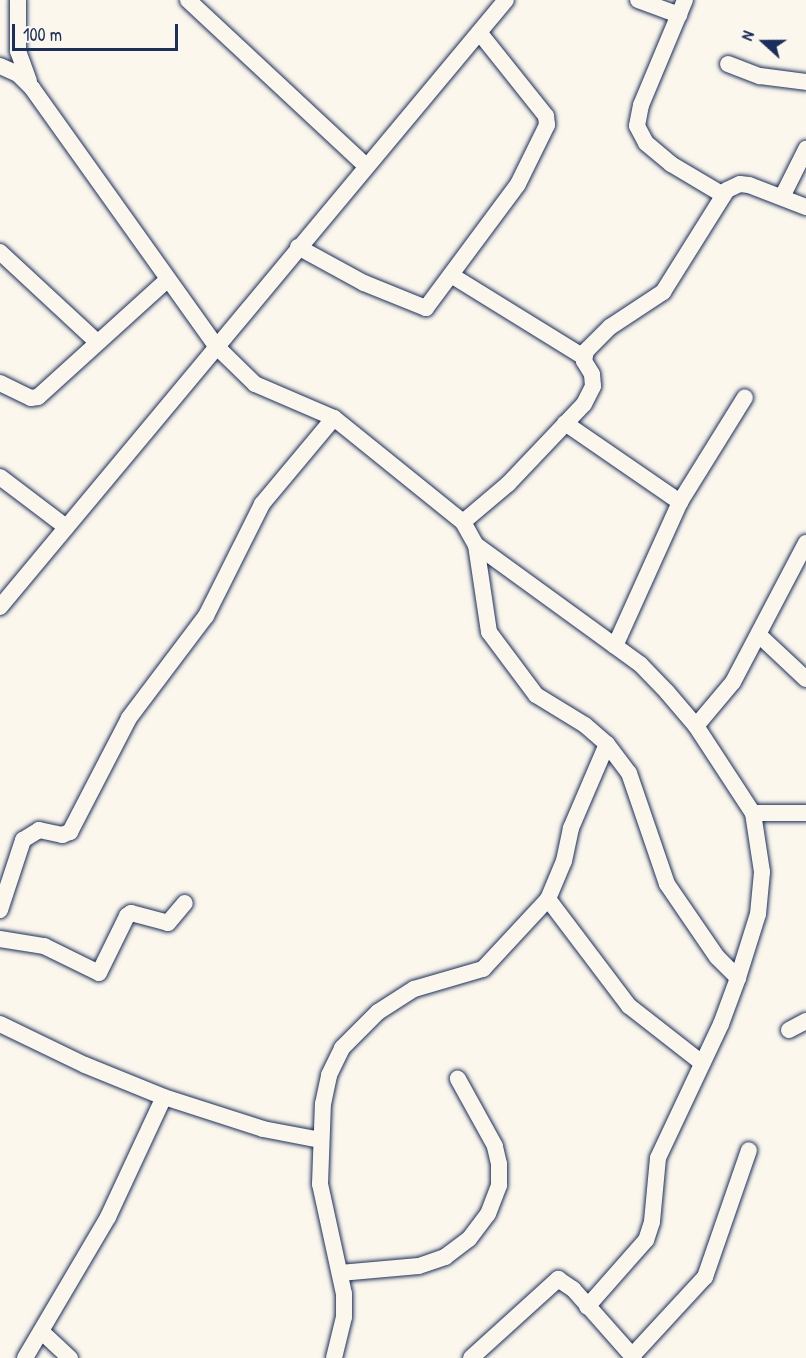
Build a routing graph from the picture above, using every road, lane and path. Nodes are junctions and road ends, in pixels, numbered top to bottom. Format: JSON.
{"nodes":[{"id":1,"x":18,"y":0,"type":"edge"},
{"id":2,"x":188,"y":0,"type":"edge"},
{"id":3,"x":506,"y":0,"type":"edge"},
{"id":4,"x":638,"y":0,"type":"edge"},
{"id":5,"x":491,"y":7,"type":"edge"},
{"id":6,"x":682,"y":7,"type":"edge"},
{"id":7,"x":479,"y":32,"type":"junction"},
{"id":8,"x":728,"y":64,"type":"dead end"},
{"id":9,"x":0,"y":66,"type":"edge"},
{"id":10,"x":806,"y":82,"type":"edge"},
{"id":11,"x":32,"y":87,"type":"junction"},
{"id":12,"x":806,"y":149,"type":"edge"},
{"id":13,"x":366,"y":166,"type":"junction"},
{"id":14,"x":723,"y":195,"type":"junction"},
{"id":15,"x":782,"y":197,"type":"junction"},
{"id":16,"x":806,"y":207,"type":"edge"},
{"id":17,"x":298,"y":247,"type":"junction"},
{"id":18,"x":0,"y":252,"type":"edge"},
{"id":19,"x":451,"y":275,"type":"junction"},
{"id":20,"x":167,"y":280,"type":"junction"},
{"id":21,"x":96,"y":341,"type":"junction"},
{"id":22,"x":215,"y":345,"type":"junction"},
{"id":23,"x":584,"y":357,"type":"junction"},
{"id":24,"x":0,"y":383,"type":"edge"},
{"id":25,"x":745,"y":397,"type":"dead end"},
{"id":26,"x":334,"y":418,"type":"junction"},
{"id":27,"x":566,"y":423,"type":"junction"},
{"id":28,"x":0,"y":477,"type":"edge"},
{"id":29,"x":680,"y":502,"type":"junction"},
{"id":30,"x":463,"y":522,"type":"junction"},
{"id":31,"x":66,"y":527,"type":"junction"},
{"id":32,"x":806,"y":543,"type":"edge"},
{"id":33,"x":476,"y":545,"type":"junction"},
{"id":34,"x":0,"y":607,"type":"edge"},
{"id":35,"x":760,"y":636,"type":"junction"},
{"id":36,"x":615,"y":646,"type":"junction"},
{"id":37,"x":806,"y":679,"type":"edge"},
{"id":38,"x":696,"y":726,"type":"junction"},
{"id":39,"x":607,"y":744,"type":"junction"},
{"id":40,"x":753,"y":813,"type":"junction"},
{"id":41,"x":806,"y":813,"type":"edge"},
{"id":42,"x":548,"y":899,"type":"junction"},
{"id":43,"x":185,"y":903,"type":"dead end"},
{"id":44,"x":0,"y":910,"type":"edge"},
{"id":45,"x":0,"y":939,"type":"edge"},
{"id":46,"x":738,"y":978,"type":"junction"},
{"id":47,"x":806,"y":1021,"type":"edge"},
{"id":48,"x":0,"y":1024,"type":"edge"},
{"id":49,"x":789,"y":1030,"type":"dead end"},
{"id":50,"x":702,"y":1063,"type":"junction"},
{"id":51,"x":458,"y":1079,"type":"dead end"},
{"id":52,"x":164,"y":1097,"type":"junction"},
{"id":53,"x":320,"y":1140,"type":"junction"},
{"id":54,"x":749,"y":1150,"type":"dead end"},
{"id":55,"x":340,"y":1273,"type":"junction"},
{"id":56,"x":587,"y":1307,"type":"junction"},
{"id":57,"x":43,"y":1333,"type":"junction"},
{"id":58,"x":633,"y":1357,"type":"edge"},
{"id":59,"x":25,"y":1358,"type":"edge"},
{"id":60,"x":70,"y":1358,"type":"edge"},
{"id":61,"x":334,"y":1358,"type":"edge"},
{"id":62,"x":471,"y":1358,"type":"edge"}],
"edges":[{"from":1,"to":11,"type":"street"},
{"from":2,"to":13,"type":"street"},
{"from":3,"to":5,"type":"street"},
{"from":4,"to":6,"type":"street"},
{"from":5,"to":7,"type":"street"},
{"from":6,"to":14,"type":"street"},
{"from":7,"to":13,"type":"street"},
{"from":7,"to":19,"type":"street"},
{"from":8,"to":10,"type":"street"},
{"from":9,"to":11,"type":"street"},
{"from":11,"to":20,"type":"street"},
{"from":12,"to":15,"type":"street"},
{"from":13,"to":17,"type":"street"},
{"from":14,"to":15,"type":"street"},
{"from":14,"to":23,"type":"street"},
{"from":15,"to":16,"type":"street"},
{"from":17,"to":19,"type":"street"},
{"from":17,"to":22,"type":"street"},
{"from":18,"to":21,"type":"street"},
{"from":19,"to":23,"type":"street"},
{"from":20,"to":21,"type":"street"},
{"from":20,"to":22,"type":"street"},
{"from":21,"to":24,"type":"street"},
{"from":22,"to":26,"type":"street"},
{"from":22,"to":31,"type":"street"},
{"from":23,"to":27,"type":"street"},
{"from":25,"to":29,"type":"street"},
{"from":26,"to":30,"type":"street"},
{"from":26,"to":44,"type":"street"},
{"from":27,"to":29,"type":"street"},
{"from":27,"to":30,"type":"street"},
{"from":28,"to":31,"type":"street"},
{"from":29,"to":36,"type":"street"},
{"from":30,"to":33,"type":"street"},
{"from":31,"to":34,"type":"street"},
{"from":32,"to":35,"type":"street"},
{"from":33,"to":36,"type":"street"},
{"from":33,"to":39,"type":"street"},
{"from":35,"to":37,"type":"street"},
{"from":35,"to":38,"type":"street"},
{"from":36,"to":38,"type":"street"},
{"from":38,"to":40,"type":"street"},
{"from":39,"to":42,"type":"street"},
{"from":39,"to":46,"type":"street"},
{"from":40,"to":41,"type":"street"},
{"from":40,"to":46,"type":"street"},
{"from":42,"to":50,"type":"street"},
{"from":42,"to":53,"type":"street"},
{"from":43,"to":45,"type":"street"},
{"from":46,"to":50,"type":"street"},
{"from":47,"to":49,"type":"street"},
{"from":48,"to":52,"type":"street"},
{"from":50,"to":56,"type":"street"},
{"from":51,"to":55,"type":"street"},
{"from":52,"to":53,"type":"street"},
{"from":52,"to":57,"type":"street"},
{"from":53,"to":55,"type":"street"},
{"from":54,"to":58,"type":"street"},
{"from":55,"to":61,"type":"street"},
{"from":56,"to":58,"type":"street"},
{"from":56,"to":62,"type":"street"},
{"from":57,"to":59,"type":"street"},
{"from":57,"to":60,"type":"street"}]}
